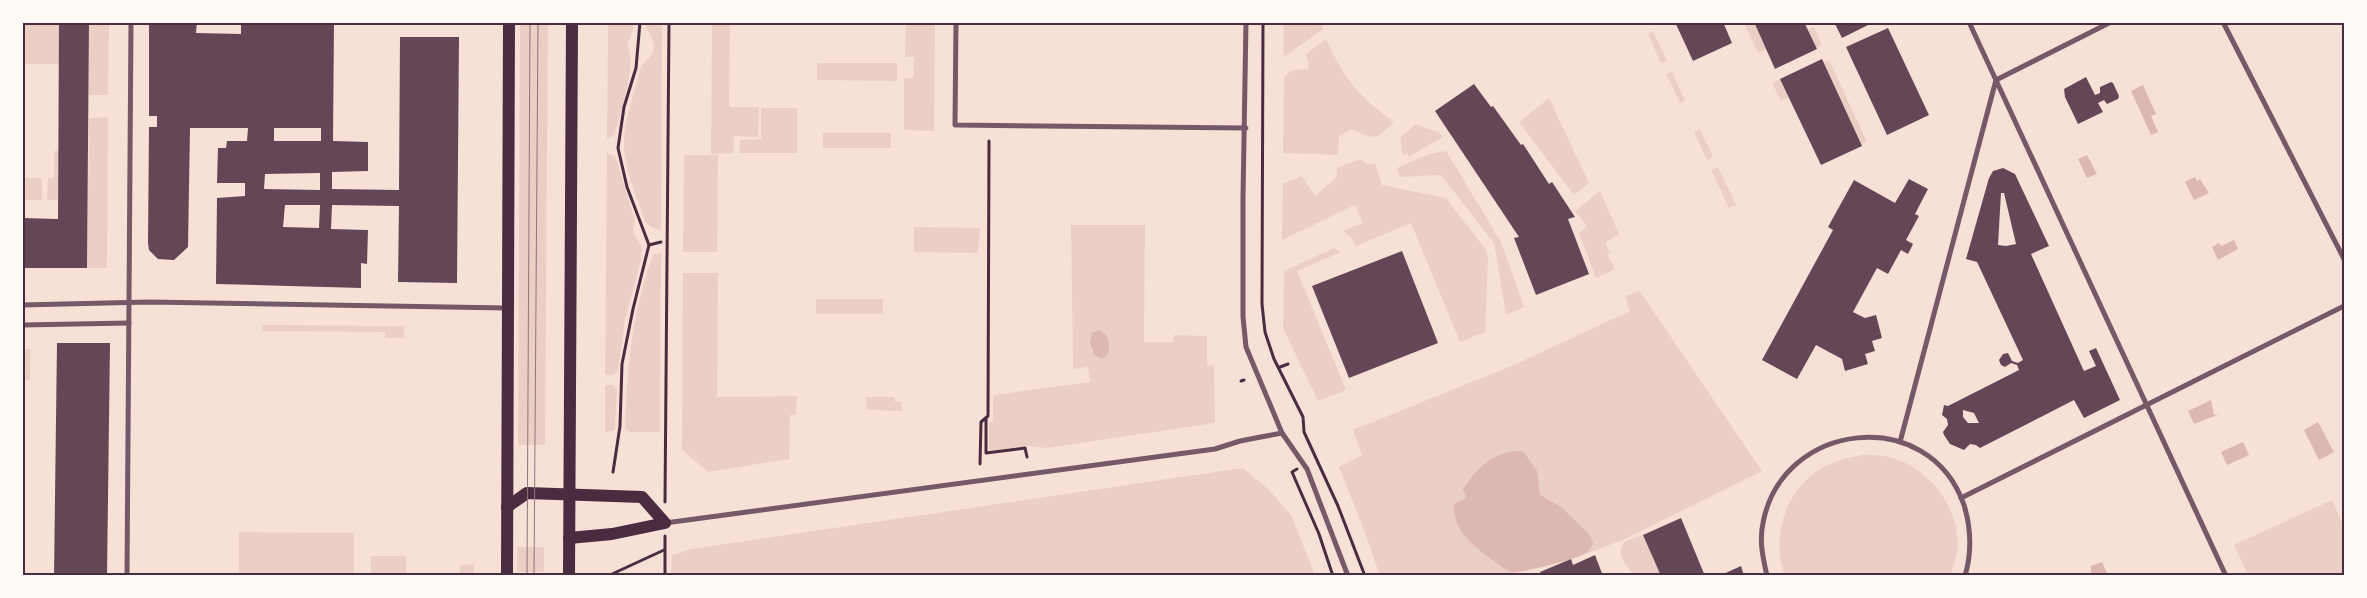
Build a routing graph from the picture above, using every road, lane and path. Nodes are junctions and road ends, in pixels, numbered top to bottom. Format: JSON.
{"nodes":[{"id":1,"x":131,"y":22,"type":"edge"},
{"id":2,"x":509,"y":22,"type":"edge"},
{"id":3,"x":572,"y":22,"type":"edge"},
{"id":4,"x":640,"y":22,"type":"edge"},
{"id":5,"x":669,"y":22,"type":"edge"},
{"id":6,"x":956,"y":22,"type":"edge"},
{"id":7,"x":1246,"y":22,"type":"edge"},
{"id":8,"x":1263,"y":22,"type":"edge"},
{"id":9,"x":1969,"y":22,"type":"edge"},
{"id":10,"x":2111,"y":22,"type":"edge"},
{"id":11,"x":2223,"y":22,"type":"edge"},
{"id":12,"x":1996,"y":80,"type":"junction"},
{"id":13,"x":1246,"y":128,"type":"junction"},
{"id":14,"x":989,"y":141,"type":"dead end"},
{"id":15,"x":661,"y":242,"type":"dead end"},
{"id":16,"x":649,"y":244,"type":"junction"},
{"id":17,"x":2344,"y":259,"type":"edge"},
{"id":18,"x":129,"y":303,"type":"junction"},
{"id":19,"x":22,"y":305,"type":"edge"},
{"id":20,"x":2344,"y":306,"type":"edge"},
{"id":21,"x":508,"y":308,"type":"junction"},
{"id":22,"x":129,"y":323,"type":"junction"},
{"id":23,"x":22,"y":325,"type":"edge"},
{"id":24,"x":1288,"y":364,"type":"dead end"},
{"id":25,"x":1280,"y":367,"type":"dead end"},
{"id":26,"x":2146,"y":405,"type":"junction"},
{"id":27,"x":986,"y":418,"type":"junction"},
{"id":28,"x":1282,"y":432,"type":"junction"},
{"id":29,"x":1900,"y":442,"type":"junction"},
{"id":30,"x":1027,"y":457,"type":"dead end"},
{"id":31,"x":980,"y":464,"type":"dead end"},
{"id":32,"x":613,"y":472,"type":"dead end"},
{"id":33,"x":1292,"y":472,"type":"dead end"},
{"id":34,"x":666,"y":482,"type":"dead end"},
{"id":35,"x":569,"y":494,"type":"junction"},
{"id":36,"x":1961,"y":498,"type":"junction"},
{"id":37,"x":507,"y":507,"type":"junction"},
{"id":38,"x":664,"y":523,"type":"junction"},
{"id":39,"x":569,"y":538,"type":"junction"},
{"id":40,"x":665,"y":541,"type":"dead end"},
{"id":41,"x":664,"y":550,"type":"junction"},
{"id":42,"x":612,"y":574,"type":"dead end"},
{"id":43,"x":127,"y":576,"type":"edge"},
{"id":44,"x":507,"y":576,"type":"edge"},
{"id":45,"x":569,"y":576,"type":"edge"},
{"id":46,"x":665,"y":576,"type":"edge"},
{"id":47,"x":1333,"y":576,"type":"edge"},
{"id":48,"x":1348,"y":576,"type":"edge"},
{"id":49,"x":1365,"y":576,"type":"edge"},
{"id":50,"x":1767,"y":576,"type":"edge"},
{"id":51,"x":1964,"y":576,"type":"edge"},
{"id":52,"x":2226,"y":576,"type":"edge"}],
"edges":[{"from":1,"to":18,"type":"street"},
{"from":2,"to":21,"type":"main road"},
{"from":3,"to":35,"type":"main road"},
{"from":4,"to":16,"type":"path"},
{"from":5,"to":34,"type":"path"},
{"from":6,"to":13,"type":"street"},
{"from":7,"to":13,"type":"street"},
{"from":8,"to":49,"type":"path"},
{"from":9,"to":12,"type":"street"},
{"from":10,"to":12,"type":"street"},
{"from":11,"to":17,"type":"street"},
{"from":12,"to":26,"type":"street"},
{"from":12,"to":29,"type":"street"},
{"from":13,"to":28,"type":"street"},
{"from":14,"to":27,"type":"path"},
{"from":15,"to":16,"type":"path"},
{"from":16,"to":32,"type":"path"},
{"from":18,"to":19,"type":"street"},
{"from":18,"to":21,"type":"street"},
{"from":18,"to":22,"type":"street"},
{"from":20,"to":26,"type":"street"},
{"from":21,"to":37,"type":"main road"},
{"from":22,"to":23,"type":"street"},
{"from":22,"to":43,"type":"street"},
{"from":24,"to":25,"type":"path"},
{"from":26,"to":36,"type":"street"},
{"from":26,"to":52,"type":"street"},
{"from":27,"to":30,"type":"path"},
{"from":27,"to":31,"type":"path"},
{"from":28,"to":38,"type":"street"},
{"from":28,"to":48,"type":"street"},
{"from":29,"to":36,"type":"street"},
{"from":29,"to":50,"type":"street"},
{"from":33,"to":47,"type":"path"},
{"from":35,"to":37,"type":"main road"},
{"from":35,"to":38,"type":"main road"},
{"from":35,"to":39,"type":"main road"},
{"from":36,"to":51,"type":"street"},
{"from":37,"to":44,"type":"main road"},
{"from":38,"to":39,"type":"main road"},
{"from":39,"to":45,"type":"main road"},
{"from":40,"to":41,"type":"path"},
{"from":41,"to":42,"type":"path"},
{"from":41,"to":46,"type":"path"}]}
